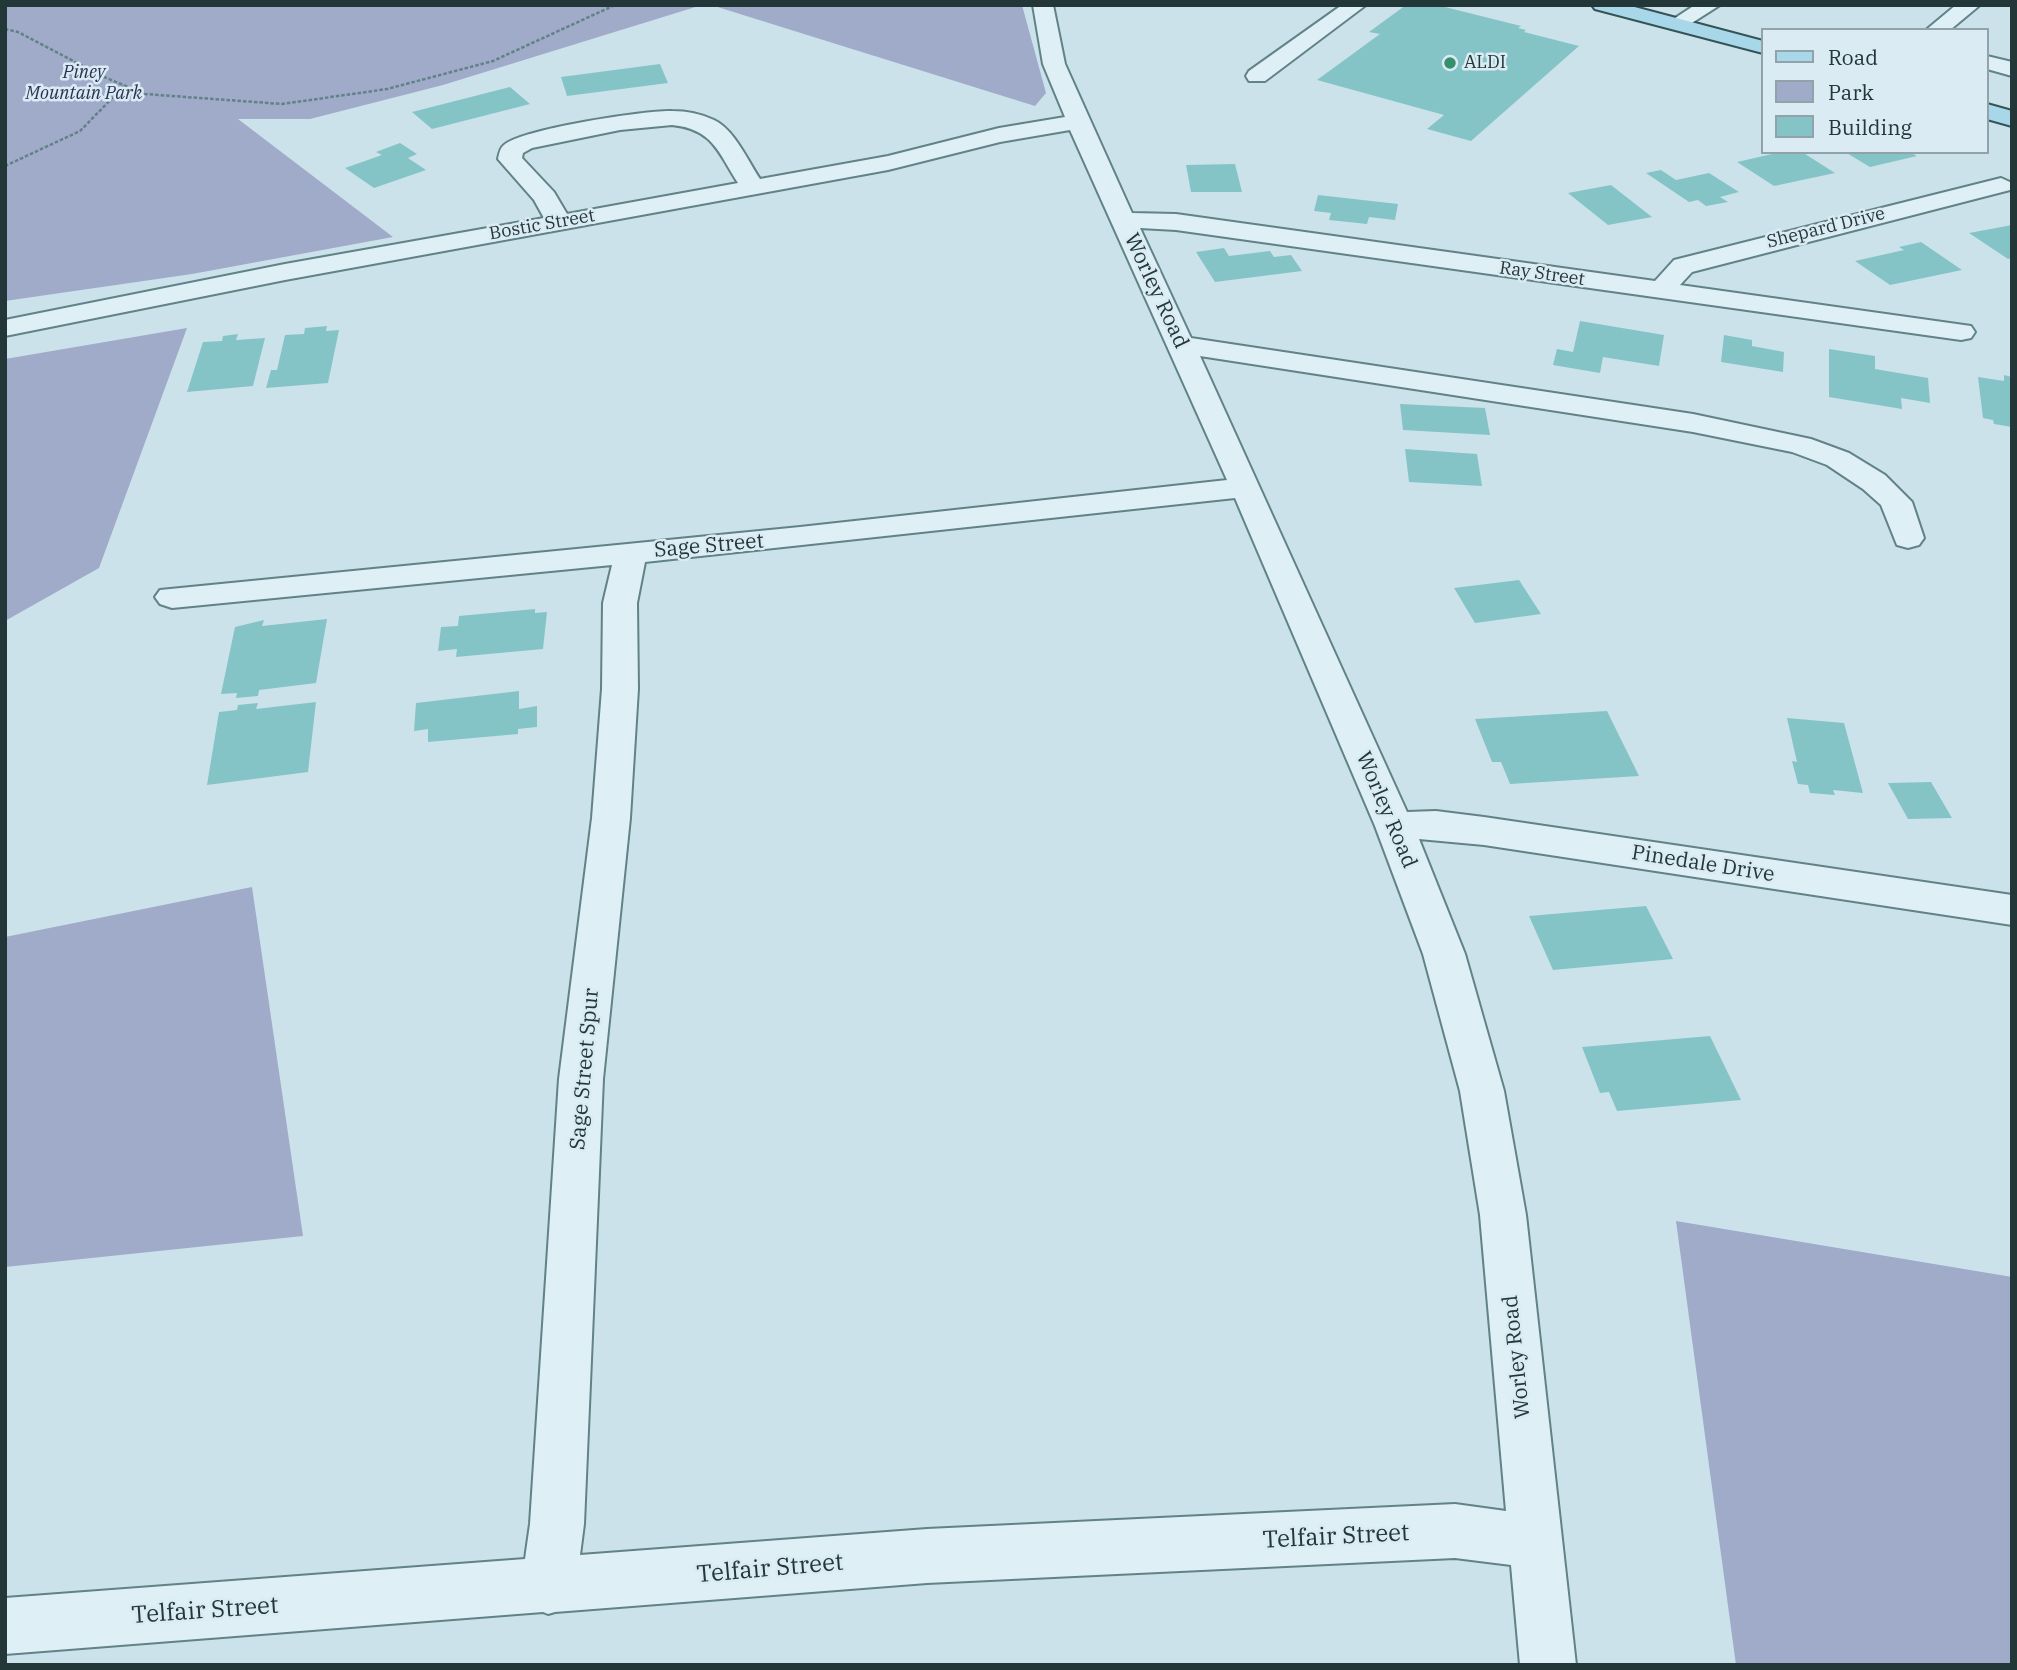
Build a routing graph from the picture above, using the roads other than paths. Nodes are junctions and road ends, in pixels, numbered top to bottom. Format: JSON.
{"nodes":[{"id":1,"x":1042,"y":5,"type":"edge"},
{"id":2,"x":1356,"y":5,"type":"edge"},
{"id":3,"x":1710,"y":5,"type":"edge"},
{"id":4,"x":1970,"y":5,"type":"edge"},
{"id":5,"x":1611,"y":6,"type":"edge"},
{"id":6,"x":1677,"y":24,"type":"junction"},
{"id":7,"x":1939,"y":28,"type":"edge"},
{"id":8,"x":1762,"y":47,"type":"edge"},
{"id":9,"x":1257,"y":76,"type":"dead end"},
{"id":10,"x":1989,"y":112,"type":"edge"},
{"id":11,"x":2012,"y":119,"type":"edge"},
{"id":12,"x":1078,"y":122,"type":"junction"},
{"id":13,"x":2001,"y":185,"type":"dead end"},
{"id":14,"x":753,"y":187,"type":"junction"},
{"id":15,"x":1123,"y":220,"type":"junction"},
{"id":16,"x":558,"y":221,"type":"junction"},
{"id":17,"x":1661,"y":290,"type":"junction"},
{"id":18,"x":5,"y":328,"type":"edge"},
{"id":19,"x":1961,"y":332,"type":"dead end"},
{"id":20,"x":1181,"y":345,"type":"junction"},
{"id":21,"x":1246,"y":487,"type":"junction"},
{"id":22,"x":1908,"y":538,"type":"dead end"},
{"id":23,"x":631,"y":553,"type":"junction"},
{"id":24,"x":172,"y":597,"type":"dead end"},
{"id":25,"x":1394,"y":826,"type":"junction"},
{"id":26,"x":2012,"y":910,"type":"edge"},
{"id":27,"x":1535,"y":1541,"type":"junction"},
{"id":28,"x":548,"y":1587,"type":"junction"},
{"id":29,"x":5,"y":1626,"type":"edge"},
{"id":30,"x":1548,"y":1665,"type":"edge"}],
"edges":[{"from":1,"to":12,"type":"street","name":"Worley Road"},
{"from":2,"to":9,"type":"street"},
{"from":3,"to":6,"type":"street"},
{"from":4,"to":7,"type":"street"},
{"from":5,"to":6,"type":"main road"},
{"from":6,"to":8,"type":"main road"},
{"from":10,"to":11,"type":"main road"},
{"from":12,"to":14,"type":"street","name":"Bostic Street"},
{"from":12,"to":15,"type":"street","name":"Worley Road"},
{"from":13,"to":17,"type":"street","name":"Shepard Drive"},
{"from":14,"to":16,"type":"street","name":"Bostic Street"},
{"from":14,"to":16,"type":"street"},
{"from":15,"to":17,"type":"street","name":"Ray Street"},
{"from":15,"to":20,"type":"street","name":"Worley Road"},
{"from":16,"to":18,"type":"street","name":"Bostic Street"},
{"from":17,"to":19,"type":"street","name":"Ray Street"},
{"from":20,"to":21,"type":"street","name":"Worley Road"},
{"from":20,"to":22,"type":"street"},
{"from":21,"to":23,"type":"street","name":"Sage Street"},
{"from":21,"to":25,"type":"street","name":"Worley Road"},
{"from":23,"to":24,"type":"street","name":"Sage Street"},
{"from":23,"to":28,"type":"street","name":"Sage Street Spur"},
{"from":25,"to":26,"type":"street","name":"Pinedale Drive"},
{"from":25,"to":27,"type":"street","name":"Worley Road"},
{"from":27,"to":28,"type":"street","name":"Telfair Street"},
{"from":27,"to":30,"type":"street","name":"Worley Road"},
{"from":28,"to":29,"type":"street","name":"Telfair Street"}]}
